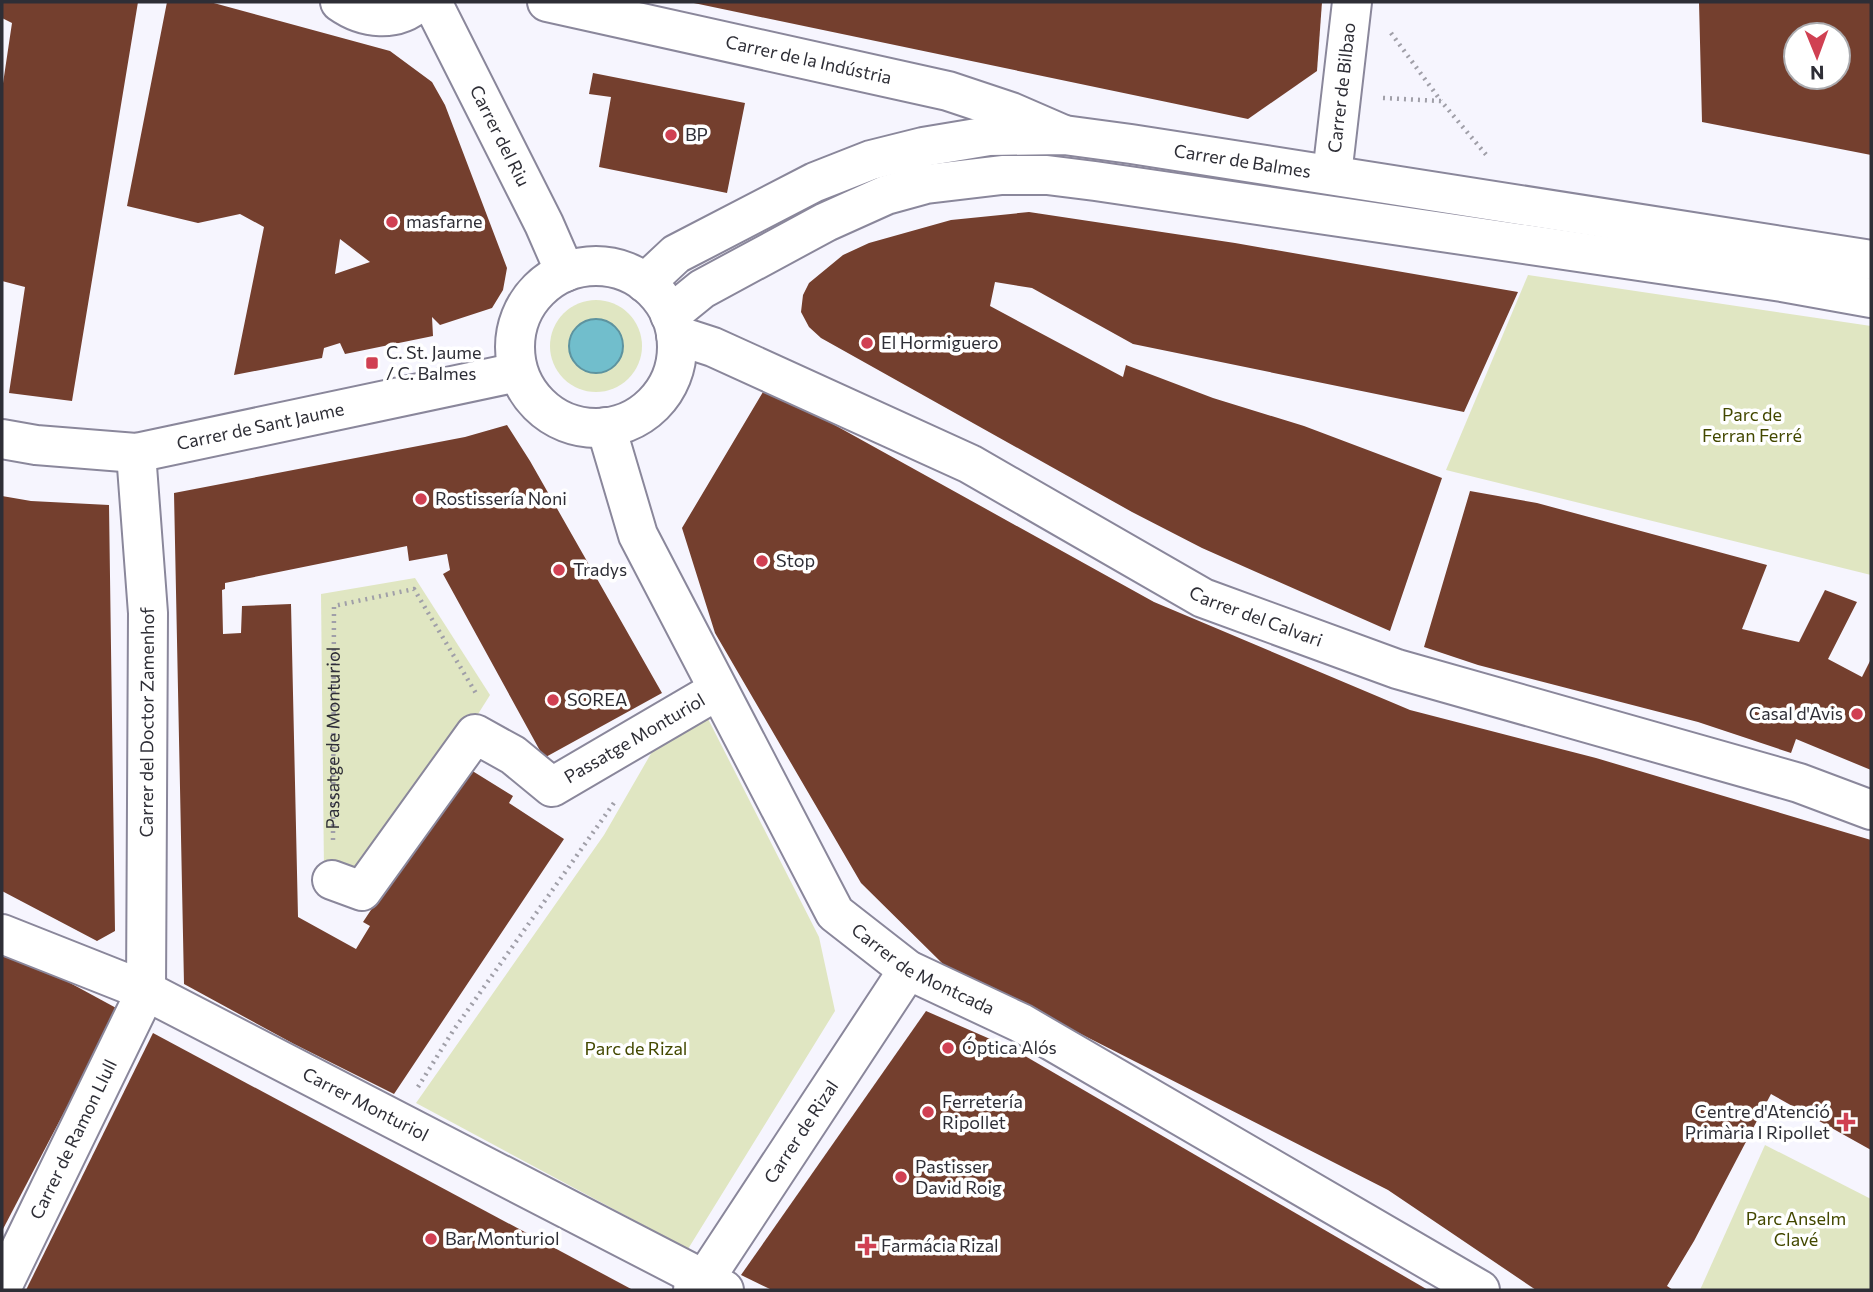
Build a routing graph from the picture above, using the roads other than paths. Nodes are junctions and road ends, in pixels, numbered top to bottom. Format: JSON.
{"nodes":[{"id":1,"x":340,"y":2,"type":"edge"},
{"id":2,"x":419,"y":2,"type":"edge"},
{"id":3,"x":432,"y":2,"type":"edge"},
{"id":4,"x":547,"y":2,"type":"edge"},
{"id":5,"x":1352,"y":2,"type":"edge"},
{"id":6,"x":1063,"y":135,"type":"junction"},
{"id":7,"x":1332,"y":175,"type":"junction"},
{"id":8,"x":1871,"y":260,"type":"edge"},
{"id":9,"x":565,"y":272,"type":"junction"},
{"id":10,"x":645,"y":283,"type":"junction"},
{"id":11,"x":1871,"y":298,"type":"edge"},
{"id":12,"x":673,"y":325,"type":"junction"},
{"id":13,"x":518,"y":372,"type":"junction"},
{"id":14,"x":606,"y":427,"type":"junction"},
{"id":15,"x":2,"y":439,"type":"edge"},
{"id":16,"x":136,"y":453,"type":"junction"},
{"id":17,"x":718,"y":690,"type":"junction"},
{"id":18,"x":1871,"y":810,"type":"edge"},
{"id":19,"x":332,"y":880,"type":"road end"},
{"id":20,"x":2,"y":934,"type":"edge"},
{"id":21,"x":908,"y":970,"type":"junction"},
{"id":22,"x":146,"y":991,"type":"junction"},
{"id":23,"x":2,"y":1287,"type":"edge"},
{"id":24,"x":707,"y":1287,"type":"edge"},
{"id":25,"x":1480,"y":1290,"type":"edge"}],
"edges":[{"from":1,"to":2,"type":"street"},
{"from":3,"to":9,"type":"street","name":"Carrer del Riu"},
{"from":4,"to":6,"type":"street","name":"Carrer de la Indústria"},
{"from":5,"to":7,"type":"street","name":"Carrer de Bilbao"},
{"from":6,"to":7,"type":"street","name":"Carrer de Balmes"},
{"from":6,"to":10,"type":"street","name":"Carrer de Balmes"},
{"from":7,"to":8,"type":"street","name":"Carrer de Balmes"},
{"from":9,"to":10,"type":"street"},
{"from":9,"to":13,"type":"street"},
{"from":10,"to":12,"type":"street"},
{"from":11,"to":12,"type":"street"},
{"from":12,"to":14,"type":"street"},
{"from":12,"to":18,"type":"street","name":"Carrer del Calvari"},
{"from":13,"to":14,"type":"street"},
{"from":13,"to":16,"type":"street","name":"Carrer de Sant Jaume"},
{"from":14,"to":17,"type":"street","name":"Carrer de Montcada"},
{"from":15,"to":16,"type":"street","name":"Carrer de Sant Jaume"},
{"from":16,"to":22,"type":"street","name":"Carrer del Doctor Zamenhof"},
{"from":17,"to":19,"type":"street","name":"Passatge Monturiol"},
{"from":17,"to":21,"type":"street","name":"Carrer de Montcada"},
{"from":20,"to":22,"type":"street","name":"Carrer Monturiol"},
{"from":21,"to":24,"type":"street","name":"Carrer de Rizal"},
{"from":21,"to":25,"type":"street","name":"Carrer de Montcada"},
{"from":22,"to":23,"type":"street","name":"Carrer de Ramon Llull"},
{"from":22,"to":24,"type":"street","name":"Carrer Monturiol"}]}
